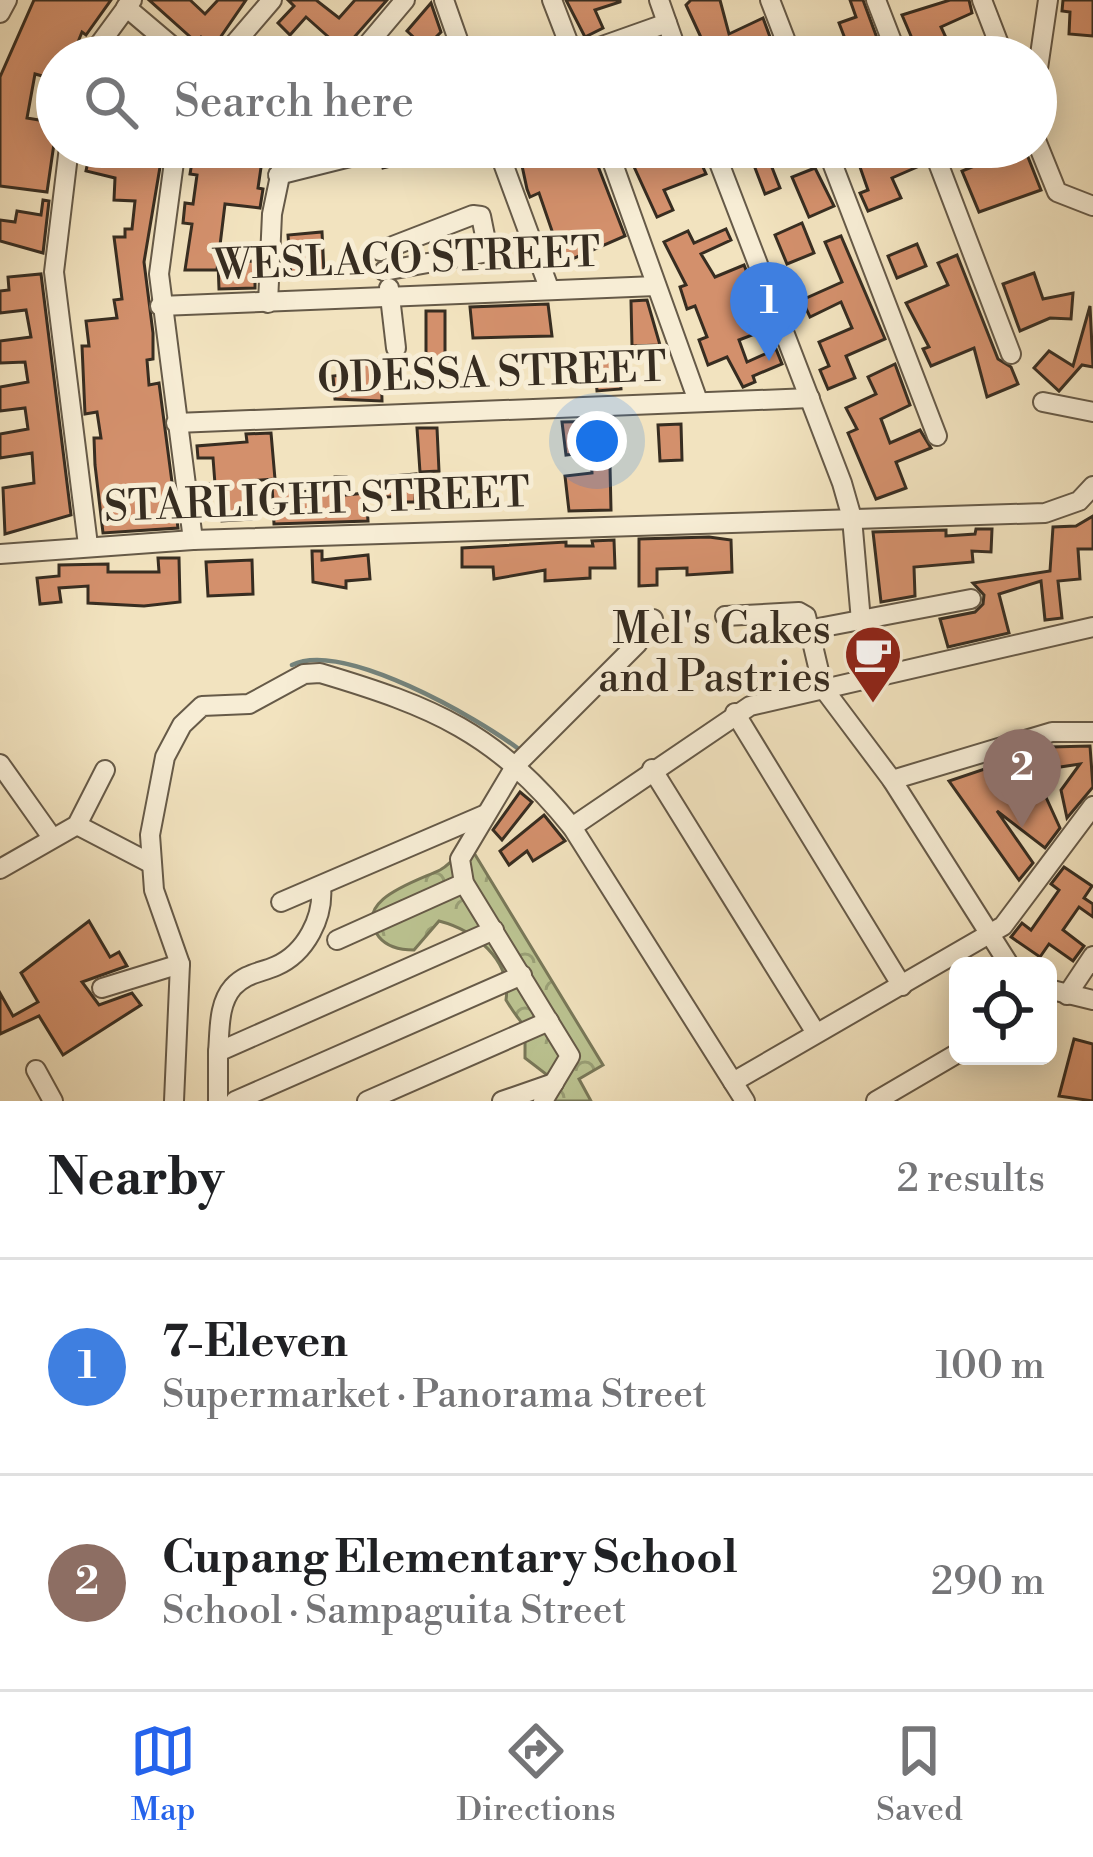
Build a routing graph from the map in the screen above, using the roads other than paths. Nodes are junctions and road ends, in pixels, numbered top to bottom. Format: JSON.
{"nodes":[{"id":1,"x":7,"y":0,"type":"edge"},
{"id":2,"x":272,"y":0,"type":"edge"},
{"id":3,"x":405,"y":0,"type":"edge"},
{"id":4,"x":444,"y":0,"type":"edge"},
{"id":5,"x":552,"y":0,"type":"edge"},
{"id":6,"x":659,"y":0,"type":"edge"},
{"id":7,"x":770,"y":0,"type":"edge"},
{"id":8,"x":876,"y":0,"type":"edge"},
{"id":9,"x":982,"y":0,"type":"edge"},
{"id":10,"x":1048,"y":0,"type":"edge"},
{"id":11,"x":129,"y":3,"type":"edge"},
{"id":12,"x":0,"y":13,"type":"edge"},
{"id":13,"x":667,"y":23,"type":"junction"},
{"id":14,"x":105,"y":36,"type":"edge"},
{"id":15,"x":163,"y":36,"type":"edge"},
{"id":16,"x":241,"y":36,"type":"edge"},
{"id":17,"x":375,"y":36,"type":"edge"},
{"id":18,"x":457,"y":36,"type":"edge"},
{"id":19,"x":566,"y":36,"type":"edge"},
{"id":20,"x":631,"y":36,"type":"edge"},
{"id":21,"x":672,"y":36,"type":"edge"},
{"id":22,"x":783,"y":36,"type":"edge"},
{"id":23,"x":890,"y":36,"type":"edge"},
{"id":24,"x":996,"y":36,"type":"edge"},
{"id":25,"x":1043,"y":36,"type":"edge"},
{"id":26,"x":66,"y":168,"type":"edge"},
{"id":27,"x":173,"y":168,"type":"edge"},
{"id":28,"x":280,"y":168,"type":"edge"},
{"id":29,"x":306,"y":168,"type":"edge"},
{"id":30,"x":505,"y":168,"type":"edge"},
{"id":31,"x":614,"y":168,"type":"edge"},
{"id":32,"x":721,"y":168,"type":"edge"},
{"id":33,"x":834,"y":168,"type":"edge"},
{"id":34,"x":940,"y":168,"type":"edge"},
{"id":35,"x":1047,"y":168,"type":"edge"},
{"id":36,"x":278,"y":175,"type":"junction"},
{"id":37,"x":1093,"y":206,"type":"edge"},
{"id":38,"x":380,"y":253,"type":"junction"},
{"id":39,"x":656,"y":286,"type":"junction"},
{"id":40,"x":549,"y":288,"type":"junction"},
{"id":41,"x":391,"y":297,"type":"junction"},
{"id":42,"x":268,"y":303,"type":"junction"},
{"id":43,"x":160,"y":306,"type":"junction"},
{"id":44,"x":396,"y":348,"type":"dead end"},
{"id":45,"x":1011,"y":354,"type":"dead end"},
{"id":46,"x":810,"y":398,"type":"junction"},
{"id":47,"x":698,"y":401,"type":"junction"},
{"id":48,"x":1043,"y":402,"type":"dead end"},
{"id":49,"x":1093,"y":412,"type":"edge"},
{"id":50,"x":176,"y":423,"type":"junction"},
{"id":51,"x":938,"y":436,"type":"dead end"},
{"id":52,"x":1093,"y":486,"type":"edge"},
{"id":53,"x":852,"y":518,"type":"junction"},
{"id":54,"x":193,"y":540,"type":"junction"},
{"id":55,"x":88,"y":545,"type":"junction"},
{"id":56,"x":0,"y":554,"type":"edge"},
{"id":57,"x":971,"y":599,"type":"dead end"},
{"id":58,"x":725,"y":616,"type":"dead end"},
{"id":59,"x":653,"y":620,"type":"dead end"},
{"id":60,"x":861,"y":621,"type":"junction"},
{"id":61,"x":1093,"y":627,"type":"edge"},
{"id":62,"x":813,"y":629,"type":"junction"},
{"id":63,"x":823,"y":688,"type":"junction"},
{"id":64,"x":735,"y":713,"type":"junction"},
{"id":65,"x":1093,"y":731,"type":"edge"},
{"id":66,"x":0,"y":764,"type":"edge"},
{"id":67,"x":516,"y":765,"type":"junction"},
{"id":68,"x":105,"y":770,"type":"dead end"},
{"id":69,"x":652,"y":770,"type":"junction"},
{"id":70,"x":892,"y":780,"type":"junction"},
{"id":71,"x":1093,"y":806,"type":"edge"},
{"id":72,"x":486,"y":814,"type":"junction"},
{"id":73,"x":77,"y":825,"type":"junction"},
{"id":74,"x":572,"y":827,"type":"junction"},
{"id":75,"x":452,"y":830,"type":"junction"},
{"id":76,"x":52,"y":836,"type":"junction"},
{"id":77,"x":465,"y":850,"type":"junction"},
{"id":78,"x":149,"y":863,"type":"junction"},
{"id":79,"x":0,"y":869,"type":"edge"},
{"id":80,"x":464,"y":884,"type":"junction"},
{"id":81,"x":321,"y":886,"type":"junction"},
{"id":82,"x":281,"y":902,"type":"dead end"},
{"id":83,"x":494,"y":930,"type":"junction"},
{"id":84,"x":990,"y":935,"type":"junction"},
{"id":85,"x":337,"y":940,"type":"dead end"},
{"id":86,"x":1093,"y":956,"type":"edge"},
{"id":87,"x":1004,"y":957,"type":"edge"},
{"id":88,"x":180,"y":964,"type":"junction"},
{"id":89,"x":522,"y":975,"type":"junction"},
{"id":90,"x":902,"y":986,"type":"junction"},
{"id":91,"x":102,"y":988,"type":"dead end"},
{"id":92,"x":1058,"y":992,"type":"edge"},
{"id":93,"x":1093,"y":1000,"type":"edge"},
{"id":94,"x":549,"y":1021,"type":"junction"},
{"id":95,"x":816,"y":1033,"type":"junction"},
{"id":96,"x":218,"y":1052,"type":"junction"},
{"id":97,"x":949,"y":1058,"type":"edge"},
{"id":98,"x":36,"y":1070,"type":"dead end"},
{"id":99,"x":911,"y":1080,"type":"junction"},
{"id":100,"x":733,"y":1082,"type":"junction"},
{"id":101,"x":554,"y":1083,"type":"junction"},
{"id":102,"x":52,"y":1101,"type":"edge"},
{"id":103,"x":174,"y":1101,"type":"edge"},
{"id":104,"x":218,"y":1101,"type":"edge"},
{"id":105,"x":235,"y":1101,"type":"edge"},
{"id":106,"x":367,"y":1101,"type":"edge"},
{"id":107,"x":502,"y":1101,"type":"edge"},
{"id":108,"x":543,"y":1101,"type":"edge"},
{"id":109,"x":745,"y":1101,"type":"edge"},
{"id":110,"x":876,"y":1101,"type":"edge"},
{"id":111,"x":916,"y":1101,"type":"edge"}],
"edges":[{"from":1,"to":12,"type":"street"},
{"from":2,"to":16,"type":"street"},
{"from":3,"to":17,"type":"street"},
{"from":4,"to":18,"type":"street"},
{"from":5,"to":19,"type":"street"},
{"from":6,"to":13,"type":"street"},
{"from":7,"to":22,"type":"street"},
{"from":8,"to":23,"type":"street"},
{"from":9,"to":24,"type":"street"},
{"from":10,"to":25,"type":"street"},
{"from":11,"to":14,"type":"street"},
{"from":11,"to":15,"type":"street"},
{"from":13,"to":20,"type":"street"},
{"from":13,"to":21,"type":"street"},
{"from":26,"to":55,"type":"street"},
{"from":27,"to":43,"type":"street"},
{"from":28,"to":36,"type":"street"},
{"from":29,"to":36,"type":"street"},
{"from":30,"to":40,"type":"street"},
{"from":31,"to":39,"type":"street"},
{"from":32,"to":46,"type":"street"},
{"from":33,"to":51,"type":"street"},
{"from":34,"to":45,"type":"street"},
{"from":35,"to":37,"type":"street"},
{"from":36,"to":42,"type":"street"},
{"from":38,"to":38,"type":"street"},
{"from":38,"to":41,"type":"street"},
{"from":39,"to":40,"type":"street","name":"WESLACO STREET"},
{"from":39,"to":47,"type":"street"},
{"from":40,"to":41,"type":"street","name":"WESLACO STREET"},
{"from":41,"to":42,"type":"street","name":"WESLACO STREET"},
{"from":41,"to":44,"type":"street"},
{"from":42,"to":43,"type":"street","name":"WESLACO STREET"},
{"from":43,"to":50,"type":"street"},
{"from":46,"to":47,"type":"street","name":"ODESSA STREET"},
{"from":46,"to":53,"type":"street"},
{"from":47,"to":50,"type":"street","name":"ODESSA STREET"},
{"from":48,"to":49,"type":"street"},
{"from":50,"to":54,"type":"street"},
{"from":52,"to":53,"type":"street","name":"STARLIGHT STREET"},
{"from":53,"to":54,"type":"street","name":"STARLIGHT STREET"},
{"from":53,"to":60,"type":"street"},
{"from":54,"to":55,"type":"street","name":"STARLIGHT STREET"},
{"from":55,"to":56,"type":"street","name":"STARLIGHT STREET"},
{"from":57,"to":60,"type":"street"},
{"from":58,"to":62,"type":"street"},
{"from":59,"to":67,"type":"street"},
{"from":60,"to":62,"type":"street"},
{"from":61,"to":63,"type":"street"},
{"from":62,"to":63,"type":"street"},
{"from":63,"to":64,"type":"street"},
{"from":63,"to":70,"type":"street"},
{"from":64,"to":69,"type":"street"},
{"from":64,"to":90,"type":"street"},
{"from":65,"to":70,"type":"street"},
{"from":66,"to":76,"type":"street"},
{"from":67,"to":72,"type":"street"},
{"from":67,"to":74,"type":"street"},
{"from":67,"to":78,"type":"street"},
{"from":68,"to":73,"type":"street"},
{"from":69,"to":74,"type":"street"},
{"from":69,"to":95,"type":"street"},
{"from":70,"to":84,"type":"street"},
{"from":71,"to":84,"type":"street"},
{"from":72,"to":75,"type":"street"},
{"from":72,"to":77,"type":"street"},
{"from":73,"to":76,"type":"street"},
{"from":73,"to":78,"type":"street"},
{"from":74,"to":100,"type":"street"},
{"from":75,"to":77,"type":"street"},
{"from":75,"to":81,"type":"street"},
{"from":76,"to":79,"type":"street"},
{"from":77,"to":80,"type":"street"},
{"from":78,"to":88,"type":"street"},
{"from":80,"to":83,"type":"street"},
{"from":80,"to":85,"type":"street"},
{"from":81,"to":82,"type":"street"},
{"from":81,"to":96,"type":"street"},
{"from":83,"to":89,"type":"street"},
{"from":83,"to":96,"type":"street"},
{"from":84,"to":87,"type":"street"},
{"from":84,"to":90,"type":"street"},
{"from":86,"to":92,"type":"street"},
{"from":88,"to":91,"type":"street"},
{"from":88,"to":103,"type":"street"},
{"from":89,"to":94,"type":"street"},
{"from":89,"to":105,"type":"street"},
{"from":90,"to":95,"type":"street"},
{"from":92,"to":93,"type":"street"},
{"from":94,"to":101,"type":"street"},
{"from":94,"to":106,"type":"street"},
{"from":95,"to":100,"type":"street"},
{"from":96,"to":104,"type":"street"},
{"from":97,"to":99,"type":"street"},
{"from":98,"to":102,"type":"street"},
{"from":99,"to":110,"type":"street"},
{"from":99,"to":111,"type":"street"},
{"from":100,"to":109,"type":"street"},
{"from":101,"to":107,"type":"street"},
{"from":101,"to":108,"type":"street"}]}
